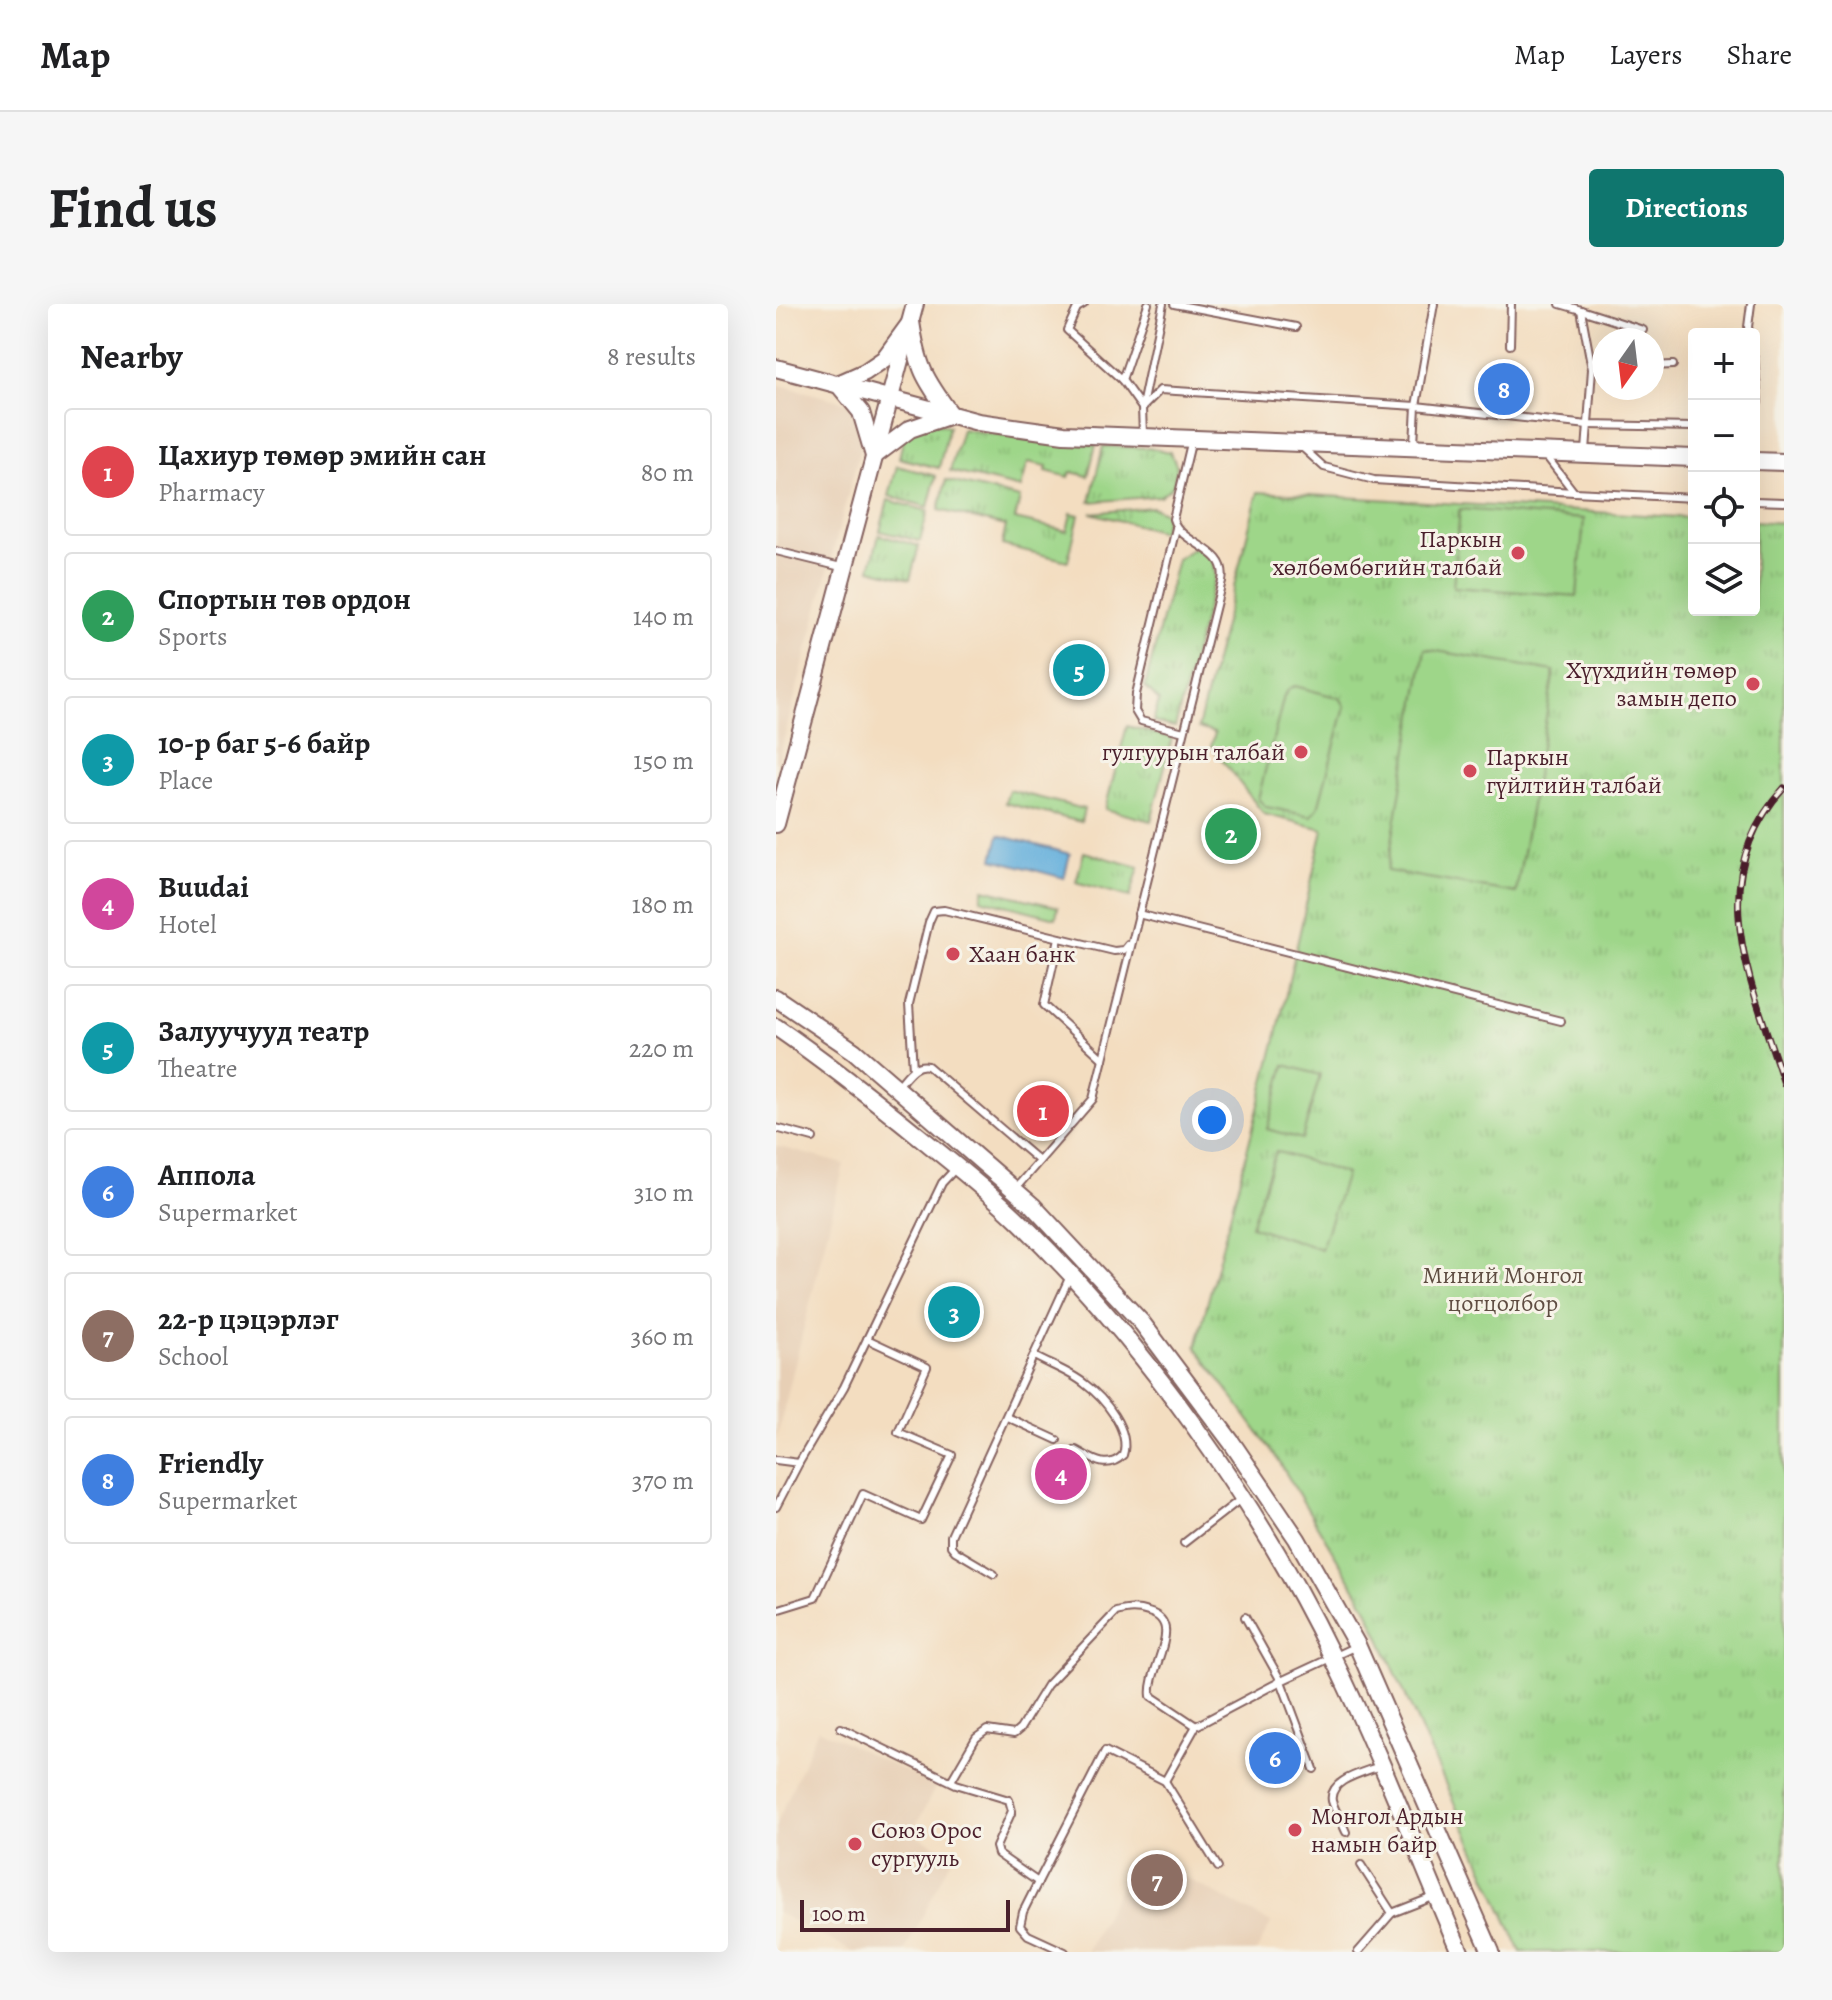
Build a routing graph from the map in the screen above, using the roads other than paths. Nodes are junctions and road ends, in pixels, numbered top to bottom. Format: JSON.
{"nodes":[{"id":1,"x":915,"y":304,"type":"edge"},
{"id":2,"x":1084,"y":304,"type":"edge"},
{"id":3,"x":1148,"y":304,"type":"edge"},
{"id":4,"x":1163,"y":304,"type":"edge"},
{"id":5,"x":1174,"y":304,"type":"edge"},
{"id":6,"x":1434,"y":304,"type":"edge"},
{"id":7,"x":1511,"y":304,"type":"edge"},
{"id":8,"x":1560,"y":304,"type":"edge"},
{"id":9,"x":1751,"y":304,"type":"edge"},
{"id":10,"x":1581,"y":310,"type":"junction"},
{"id":11,"x":911,"y":322,"type":"junction"},
{"id":12,"x":1296,"y":327,"type":"dead end"},
{"id":13,"x":1637,"y":328,"type":"edge"},
{"id":14,"x":1748,"y":328,"type":"edge"},
{"id":15,"x":1510,"y":345,"type":"dead end"},
{"id":16,"x":1664,"y":365,"type":"edge"},
{"id":17,"x":1673,"y":365,"type":"dead end"},
{"id":18,"x":776,"y":368,"type":"edge"},
{"id":19,"x":1592,"y":369,"type":"joint"},
{"id":20,"x":1122,"y":380,"type":"junction"},
{"id":21,"x":838,"y":384,"type":"junction"},
{"id":22,"x":890,"y":397,"type":"junction"},
{"id":23,"x":1416,"y":406,"type":"junction"},
{"id":24,"x":1142,"y":408,"type":"junction"},
{"id":25,"x":951,"y":415,"type":"junction"},
{"id":26,"x":1588,"y":425,"type":"junction"},
{"id":27,"x":1688,"y":427,"type":"edge"},
{"id":28,"x":1143,"y":437,"type":"junction"},
{"id":29,"x":1192,"y":439,"type":"junction"},
{"id":30,"x":1297,"y":443,"type":"junction"},
{"id":31,"x":1414,"y":448,"type":"junction"},
{"id":32,"x":1544,"y":453,"type":"junction"},
{"id":33,"x":1586,"y":454,"type":"junction"},
{"id":34,"x":874,"y":456,"type":"junction"},
{"id":35,"x":1688,"y":458,"type":"edge"},
{"id":36,"x":1760,"y":461,"type":"edge"},
{"id":37,"x":1784,"y":462,"type":"edge"},
{"id":38,"x":1574,"y":492,"type":"junction"},
{"id":39,"x":1688,"y":498,"type":"edge"},
{"id":40,"x":1760,"y":501,"type":"edge"},
{"id":41,"x":1784,"y":502,"type":"edge"},
{"id":42,"x":1176,"y":528,"type":"junction"},
{"id":43,"x":776,"y":551,"type":"edge"},
{"id":44,"x":845,"y":568,"type":"junction"},
{"id":45,"x":1184,"y":732,"type":"junction"},
{"id":46,"x":776,"y":824,"type":"edge"},
{"id":47,"x":1138,"y":914,"type":"junction"},
{"id":48,"x":1059,"y":938,"type":"junction"},
{"id":49,"x":1132,"y":938,"type":"junction"},
{"id":50,"x":776,"y":998,"type":"edge"},
{"id":51,"x":1561,"y":1021,"type":"dead end"},
{"id":52,"x":776,"y":1027,"type":"edge"},
{"id":53,"x":1103,"y":1059,"type":"junction"},
{"id":54,"x":913,"y":1069,"type":"junction"},
{"id":55,"x":897,"y":1087,"type":"junction"},
{"id":56,"x":776,"y":1128,"type":"edge"},
{"id":57,"x":813,"y":1138,"type":"dead end"},
{"id":58,"x":1039,"y":1161,"type":"junction"},
{"id":59,"x":957,"y":1167,"type":"junction"},
{"id":60,"x":1015,"y":1189,"type":"junction"},
{"id":61,"x":1070,"y":1276,"type":"junction"},
{"id":62,"x":867,"y":1339,"type":"junction"},
{"id":63,"x":1034,"y":1356,"type":"junction"},
{"id":64,"x":1007,"y":1417,"type":"junction"},
{"id":65,"x":1057,"y":1440,"type":"dead end"},
{"id":66,"x":1076,"y":1450,"type":"dead end"},
{"id":67,"x":776,"y":1460,"type":"edge"},
{"id":68,"x":799,"y":1463,"type":"junction"},
{"id":69,"x":1242,"y":1498,"type":"junction"},
{"id":70,"x":776,"y":1507,"type":"edge"},
{"id":71,"x":1184,"y":1543,"type":"dead end"},
{"id":72,"x":994,"y":1574,"type":"dead end"},
{"id":73,"x":776,"y":1610,"type":"edge"},
{"id":74,"x":1245,"y":1617,"type":"dead end"},
{"id":75,"x":1357,"y":1645,"type":"junction"},
{"id":76,"x":1333,"y":1657,"type":"junction"},
{"id":77,"x":1281,"y":1681,"type":"junction"},
{"id":78,"x":1196,"y":1726,"type":"junction"},
{"id":79,"x":841,"y":1728,"type":"dead end"},
{"id":80,"x":1382,"y":1765,"type":"junction"},
{"id":81,"x":1314,"y":1769,"type":"dead end"},
{"id":82,"x":951,"y":1781,"type":"junction"},
{"id":83,"x":1165,"y":1781,"type":"junction"},
{"id":84,"x":1346,"y":1832,"type":"dead end"},
{"id":85,"x":1361,"y":1865,"type":"dead end"},
{"id":86,"x":1218,"y":1867,"type":"dead end"},
{"id":87,"x":1038,"y":1882,"type":"junction"},
{"id":88,"x":1436,"y":1896,"type":"junction"},
{"id":89,"x":1392,"y":1913,"type":"junction"},
{"id":90,"x":1065,"y":1952,"type":"edge"},
{"id":91,"x":1358,"y":1952,"type":"edge"},
{"id":92,"x":1460,"y":1952,"type":"edge"},
{"id":93,"x":1491,"y":1952,"type":"edge"}],
"edges":[{"from":1,"to":11,"type":"main road"},
{"from":2,"to":20,"type":"lane"},
{"from":3,"to":20,"type":"lane"},
{"from":4,"to":24,"type":"lane"},
{"from":5,"to":12,"type":"lane"},
{"from":6,"to":23,"type":"lane"},
{"from":7,"to":15,"type":"lane"},
{"from":8,"to":10,"type":"lane"},
{"from":9,"to":14,"type":"lane"},
{"from":10,"to":13,"type":"lane"},
{"from":10,"to":19,"type":"lane"},
{"from":11,"to":21,"type":"main road"},
{"from":11,"to":22,"type":"main road"},
{"from":11,"to":25,"type":"main road"},
{"from":16,"to":17,"type":"lane"},
{"from":18,"to":21,"type":"main road"},
{"from":19,"to":26,"type":"lane"},
{"from":20,"to":24,"type":"lane"},
{"from":21,"to":22,"type":"main road"},
{"from":21,"to":34,"type":"main road"},
{"from":22,"to":25,"type":"main road"},
{"from":22,"to":34,"type":"main road"},
{"from":23,"to":24,"type":"lane"},
{"from":23,"to":26,"type":"lane"},
{"from":23,"to":31,"type":"lane"},
{"from":24,"to":28,"type":"lane"},
{"from":25,"to":28,"type":"main road"},
{"from":25,"to":34,"type":"main road"},
{"from":26,"to":27,"type":"lane"},
{"from":26,"to":33,"type":"lane"},
{"from":28,"to":29,"type":"main road"},
{"from":29,"to":30,"type":"main road"},
{"from":29,"to":42,"type":"lane"},
{"from":30,"to":31,"type":"main road"},
{"from":30,"to":38,"type":"lane"},
{"from":31,"to":32,"type":"main road"},
{"from":32,"to":33,"type":"main road"},
{"from":32,"to":38,"type":"lane"},
{"from":33,"to":35,"type":"main road"},
{"from":34,"to":44,"type":"main road"},
{"from":36,"to":37,"type":"main road"},
{"from":38,"to":39,"type":"lane"},
{"from":40,"to":41,"type":"lane"},
{"from":42,"to":45,"type":"lane"},
{"from":42,"to":45,"type":"lane"},
{"from":43,"to":44,"type":"lane"},
{"from":44,"to":46,"type":"main road"},
{"from":45,"to":47,"type":"lane"},
{"from":47,"to":49,"type":"lane"},
{"from":47,"to":51,"type":"lane"},
{"from":48,"to":49,"type":"lane"},
{"from":48,"to":53,"type":"lane"},
{"from":48,"to":54,"type":"lane"},
{"from":49,"to":53,"type":"lane"},
{"from":50,"to":55,"type":"main road"},
{"from":52,"to":59,"type":"main road"},
{"from":53,"to":58,"type":"lane"},
{"from":54,"to":55,"type":"lane"},
{"from":54,"to":58,"type":"lane"},
{"from":55,"to":60,"type":"main road"},
{"from":56,"to":57,"type":"lane"},
{"from":58,"to":60,"type":"lane"},
{"from":59,"to":61,"type":"main road"},
{"from":59,"to":62,"type":"lane"},
{"from":60,"to":75,"type":"main road"},
{"from":61,"to":63,"type":"lane"},
{"from":61,"to":69,"type":"main road"},
{"from":62,"to":68,"type":"lane"},
{"from":62,"to":73,"type":"lane"},
{"from":63,"to":64,"type":"lane"},
{"from":63,"to":66,"type":"lane"},
{"from":64,"to":65,"type":"lane"},
{"from":64,"to":72,"type":"lane"},
{"from":67,"to":68,"type":"lane"},
{"from":68,"to":70,"type":"lane"},
{"from":69,"to":71,"type":"lane"},
{"from":69,"to":76,"type":"main road"},
{"from":74,"to":77,"type":"lane"},
{"from":75,"to":76,"type":"lane"},
{"from":75,"to":93,"type":"main road"},
{"from":76,"to":77,"type":"lane"},
{"from":76,"to":80,"type":"main road"},
{"from":77,"to":78,"type":"lane"},
{"from":77,"to":81,"type":"lane"},
{"from":78,"to":82,"type":"lane"},
{"from":78,"to":83,"type":"lane"},
{"from":79,"to":82,"type":"lane"},
{"from":80,"to":84,"type":"lane"},
{"from":80,"to":88,"type":"main road"},
{"from":82,"to":87,"type":"lane"},
{"from":83,"to":86,"type":"lane"},
{"from":83,"to":87,"type":"lane"},
{"from":85,"to":89,"type":"lane"},
{"from":87,"to":90,"type":"lane"},
{"from":88,"to":89,"type":"lane"},
{"from":88,"to":92,"type":"main road"},
{"from":89,"to":91,"type":"lane"}]}
